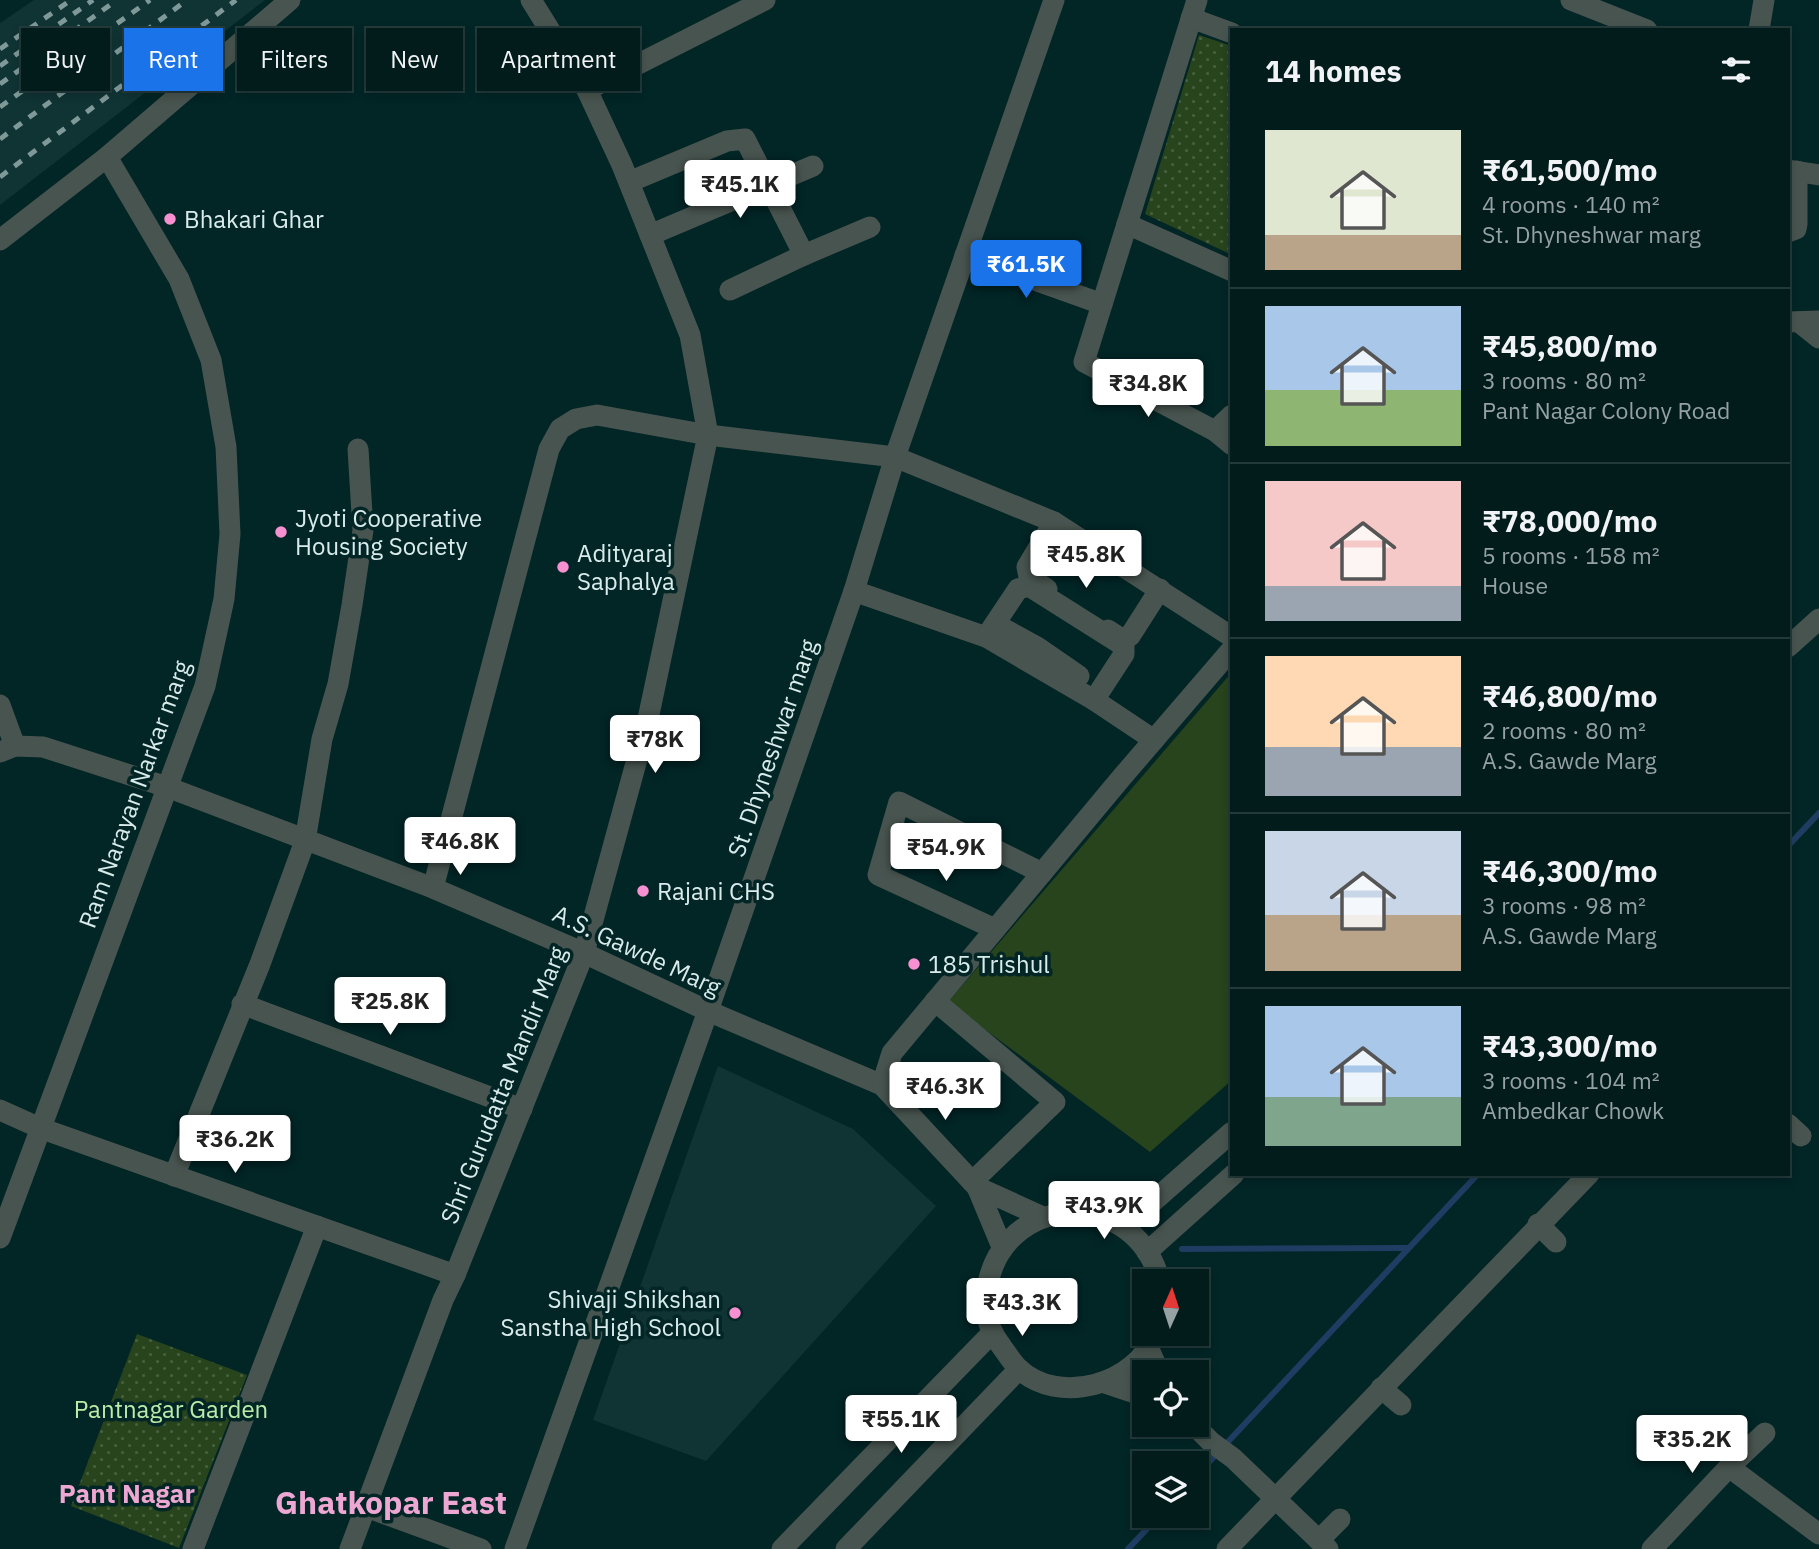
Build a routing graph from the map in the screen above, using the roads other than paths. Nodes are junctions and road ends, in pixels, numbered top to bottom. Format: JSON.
{"nodes":[{"id":1,"x":290,"y":0,"type":"edge"},
{"id":2,"x":531,"y":0,"type":"edge"},
{"id":3,"x":765,"y":0,"type":"edge"},
{"id":4,"x":1054,"y":0,"type":"edge"},
{"id":5,"x":1571,"y":0,"type":"edge"},
{"id":6,"x":1764,"y":0,"type":"edge"},
{"id":7,"x":1194,"y":9,"type":"edge"},
{"id":8,"x":548,"y":28,"type":"edge"},
{"id":9,"x":1642,"y":28,"type":"edge"},
{"id":10,"x":1759,"y":28,"type":"edge"},
{"id":11,"x":1230,"y":32,"type":"edge"},
{"id":12,"x":640,"y":63,"type":"edge"},
{"id":13,"x":587,"y":91,"type":"edge"},
{"id":14,"x":107,"y":157,"type":"junction"},
{"id":15,"x":813,"y":166,"type":"dead end"},
{"id":16,"x":1819,"y":175,"type":"edge"},
{"id":17,"x":1793,"y":177,"type":"edge"},
{"id":18,"x":629,"y":182,"type":"junction"},
{"id":19,"x":767,"y":186,"type":"junction"},
{"id":20,"x":1127,"y":224,"type":"junction"},
{"id":21,"x":870,"y":227,"type":"dead end"},
{"id":22,"x":1790,"y":231,"type":"edge"},
{"id":23,"x":650,"y":235,"type":"junction"},
{"id":24,"x":0,"y":240,"type":"edge"},
{"id":25,"x":804,"y":255,"type":"junction"},
{"id":26,"x":965,"y":255,"type":"junction"},
{"id":27,"x":1230,"y":270,"type":"edge"},
{"id":28,"x":730,"y":290,"type":"dead end"},
{"id":29,"x":1102,"y":304,"type":"junction"},
{"id":30,"x":1802,"y":322,"type":"edge"},
{"id":31,"x":1819,"y":338,"type":"edge"},
{"id":32,"x":1230,"y":417,"type":"edge"},
{"id":33,"x":1215,"y":431,"type":"junction"},
{"id":34,"x":708,"y":435,"type":"junction"},
{"id":35,"x":1230,"y":443,"type":"edge"},
{"id":36,"x":358,"y":449,"type":"dead end"},
{"id":37,"x":895,"y":457,"type":"junction"},
{"id":38,"x":1052,"y":526,"type":"junction"},
{"id":39,"x":854,"y":591,"type":"junction"},
{"id":40,"x":1157,"y":593,"type":"junction"},
{"id":41,"x":1819,"y":619,"type":"edge"},
{"id":42,"x":991,"y":631,"type":"junction"},
{"id":43,"x":1230,"y":636,"type":"edge"},
{"id":44,"x":1790,"y":646,"type":"edge"},
{"id":45,"x":1230,"y":651,"type":"edge"},
{"id":46,"x":1097,"y":695,"type":"junction"},
{"id":47,"x":0,"y":705,"type":"edge"},
{"id":48,"x":1154,"y":740,"type":"junction"},
{"id":49,"x":8,"y":749,"type":"edge"},
{"id":50,"x":167,"y":787,"type":"junction"},
{"id":51,"x":305,"y":841,"type":"junction"},
{"id":52,"x":1042,"y":873,"type":"junction"},
{"id":53,"x":433,"y":888,"type":"junction"},
{"id":54,"x":995,"y":929,"type":"junction"},
{"id":55,"x":584,"y":953,"type":"junction"},
{"id":56,"x":935,"y":1001,"type":"junction"},
{"id":57,"x":243,"y":1004,"type":"junction"},
{"id":58,"x":708,"y":1011,"type":"junction"},
{"id":59,"x":882,"y":1085,"type":"junction"},
{"id":60,"x":522,"y":1109,"type":"junction"},
{"id":61,"x":0,"y":1110,"type":"edge"},
{"id":62,"x":40,"y":1128,"type":"junction"},
{"id":63,"x":1230,"y":1134,"type":"edge"},
{"id":64,"x":174,"y":1176,"type":"junction"},
{"id":65,"x":1232,"y":1176,"type":"edge"},
{"id":66,"x":1586,"y":1176,"type":"edge"},
{"id":67,"x":975,"y":1184,"type":"junction"},
{"id":68,"x":1043,"y":1217,"type":"junction"},
{"id":69,"x":1538,"y":1224,"type":"junction"},
{"id":70,"x":317,"y":1226,"type":"junction"},
{"id":71,"x":1124,"y":1227,"type":"junction"},
{"id":72,"x":0,"y":1238,"type":"edge"},
{"id":73,"x":1556,"y":1242,"type":"dead end"},
{"id":74,"x":1002,"y":1247,"type":"junction"},
{"id":75,"x":1147,"y":1252,"type":"junction"},
{"id":76,"x":1156,"y":1269,"type":"edge"},
{"id":77,"x":455,"y":1275,"type":"junction"},
{"id":78,"x":992,"y":1333,"type":"junction"},
{"id":79,"x":1148,"y":1346,"type":"edge"},
{"id":80,"x":1019,"y":1369,"type":"junction"},
{"id":81,"x":1105,"y":1383,"type":"junction"},
{"id":82,"x":1381,"y":1388,"type":"junction"},
{"id":83,"x":1132,"y":1392,"type":"edge"},
{"id":84,"x":1401,"y":1405,"type":"dead end"},
{"id":85,"x":1765,"y":1433,"type":"dead end"},
{"id":86,"x":1208,"y":1437,"type":"edge"},
{"id":87,"x":1728,"y":1459,"type":"junction"},
{"id":88,"x":1275,"y":1498,"type":"junction"},
{"id":89,"x":366,"y":1507,"type":"junction"},
{"id":90,"x":1340,"y":1519,"type":"dead end"},
{"id":91,"x":1819,"y":1534,"type":"edge"},
{"id":92,"x":1324,"y":1545,"type":"edge"},
{"id":93,"x":1662,"y":1546,"type":"edge"},
{"id":94,"x":193,"y":1549,"type":"edge"},
{"id":95,"x":350,"y":1549,"type":"edge"},
{"id":96,"x":481,"y":1549,"type":"edge"},
{"id":97,"x":515,"y":1549,"type":"edge"},
{"id":98,"x":782,"y":1549,"type":"edge"},
{"id":99,"x":846,"y":1549,"type":"edge"},
{"id":100,"x":1227,"y":1549,"type":"edge"}],
"edges":[{"from":1,"to":14,"type":"street"},
{"from":2,"to":8,"type":"street","name":"Shri Gurudatta Mandir Marg"},
{"from":3,"to":12,"type":"street"},
{"from":4,"to":26,"type":"street","name":"St. Dhyneshwar marg"},
{"from":5,"to":9,"type":"street"},
{"from":6,"to":10,"type":"street"},
{"from":7,"to":11,"type":"street"},
{"from":7,"to":20,"type":"street"},
{"from":13,"to":18,"type":"street","name":"Shri Gurudatta Mandir Marg"},
{"from":14,"to":24,"type":"street"},
{"from":14,"to":50,"type":"street","name":"Ram Narayan Narkar marg"},
{"from":15,"to":19,"type":"street"},
{"from":16,"to":17,"type":"street"},
{"from":17,"to":22,"type":"street"},
{"from":18,"to":19,"type":"street"},
{"from":18,"to":23,"type":"street","name":"Shri Gurudatta Mandir Marg"},
{"from":19,"to":23,"type":"street"},
{"from":19,"to":25,"type":"street"},
{"from":20,"to":27,"type":"street"},
{"from":20,"to":29,"type":"street"},
{"from":21,"to":25,"type":"street"},
{"from":23,"to":34,"type":"street","name":"Shri Gurudatta Mandir Marg"},
{"from":25,"to":28,"type":"street"},
{"from":26,"to":29,"type":"street"},
{"from":26,"to":37,"type":"street","name":"St. Dhyneshwar marg"},
{"from":29,"to":33,"type":"street"},
{"from":30,"to":31,"type":"street"},
{"from":32,"to":33,"type":"street"},
{"from":33,"to":35,"type":"street"},
{"from":34,"to":37,"type":"street"},
{"from":34,"to":53,"type":"street"},
{"from":34,"to":55,"type":"street","name":"Shri Gurudatta Mandir Marg"},
{"from":36,"to":51,"type":"street"},
{"from":37,"to":38,"type":"street"},
{"from":37,"to":39,"type":"street","name":"St. Dhyneshwar marg"},
{"from":38,"to":40,"type":"street"},
{"from":38,"to":40,"type":"street"},
{"from":39,"to":42,"type":"street"},
{"from":39,"to":58,"type":"street","name":"St. Dhyneshwar marg"},
{"from":40,"to":43,"type":"street"},
{"from":41,"to":44,"type":"street"},
{"from":42,"to":46,"type":"street"},
{"from":42,"to":46,"type":"street"},
{"from":45,"to":48,"type":"street"},
{"from":46,"to":48,"type":"street"},
{"from":47,"to":49,"type":"street"},
{"from":48,"to":52,"type":"street"},
{"from":49,"to":50,"type":"street","name":"A.S. Gawde Marg"},
{"from":50,"to":51,"type":"street","name":"A.S. Gawde Marg"},
{"from":50,"to":62,"type":"street","name":"Ram Narayan Narkar marg"},
{"from":51,"to":53,"type":"street","name":"A.S. Gawde Marg"},
{"from":51,"to":57,"type":"street"},
{"from":52,"to":54,"type":"street"},
{"from":52,"to":54,"type":"street"},
{"from":53,"to":55,"type":"street","name":"A.S. Gawde Marg"},
{"from":54,"to":56,"type":"street"},
{"from":55,"to":58,"type":"street","name":"A.S. Gawde Marg"},
{"from":55,"to":60,"type":"street","name":"Shri Gurudatta Mandir Marg"},
{"from":56,"to":59,"type":"street"},
{"from":56,"to":67,"type":"street"},
{"from":57,"to":60,"type":"street"},
{"from":57,"to":64,"type":"street"},
{"from":58,"to":59,"type":"street","name":"A.S. Gawde Marg"},
{"from":58,"to":97,"type":"street","name":"St. Dhyneshwar marg"},
{"from":59,"to":67,"type":"street","name":"A.S. Gawde Marg"},
{"from":60,"to":77,"type":"street","name":"Shri Gurudatta Mandir Marg"},
{"from":61,"to":62,"type":"street"},
{"from":62,"to":64,"type":"street"},
{"from":62,"to":72,"type":"street","name":"Ram Narayan Narkar marg"},
{"from":63,"to":71,"type":"street"},
{"from":64,"to":70,"type":"street"},
{"from":65,"to":75,"type":"street"},
{"from":66,"to":69,"type":"street"},
{"from":67,"to":68,"type":"street","name":"A.S. Gawde Marg"},
{"from":67,"to":74,"type":"street","name":"A.S. Gawde Marg"},
{"from":68,"to":71,"type":"street"},
{"from":68,"to":74,"type":"street"},
{"from":69,"to":73,"type":"street"},
{"from":69,"to":82,"type":"street"},
{"from":70,"to":77,"type":"street"},
{"from":70,"to":94,"type":"street"},
{"from":71,"to":75,"type":"street"},
{"from":74,"to":78,"type":"street"},
{"from":75,"to":76,"type":"street"},
{"from":77,"to":89,"type":"street","name":"Shri Gurudatta Mandir Marg"},
{"from":78,"to":80,"type":"street"},
{"from":78,"to":98,"type":"street"},
{"from":79,"to":81,"type":"street"},
{"from":80,"to":81,"type":"street"},
{"from":80,"to":99,"type":"street"},
{"from":81,"to":83,"type":"street"},
{"from":82,"to":84,"type":"street"},
{"from":82,"to":88,"type":"street"},
{"from":85,"to":87,"type":"street"},
{"from":86,"to":88,"type":"street"},
{"from":87,"to":91,"type":"street"},
{"from":87,"to":93,"type":"street"},
{"from":88,"to":92,"type":"street"},
{"from":88,"to":100,"type":"street"},
{"from":89,"to":95,"type":"street","name":"Shri Gurudatta Mandir Marg"},
{"from":89,"to":96,"type":"street"},
{"from":90,"to":92,"type":"street"}]}
